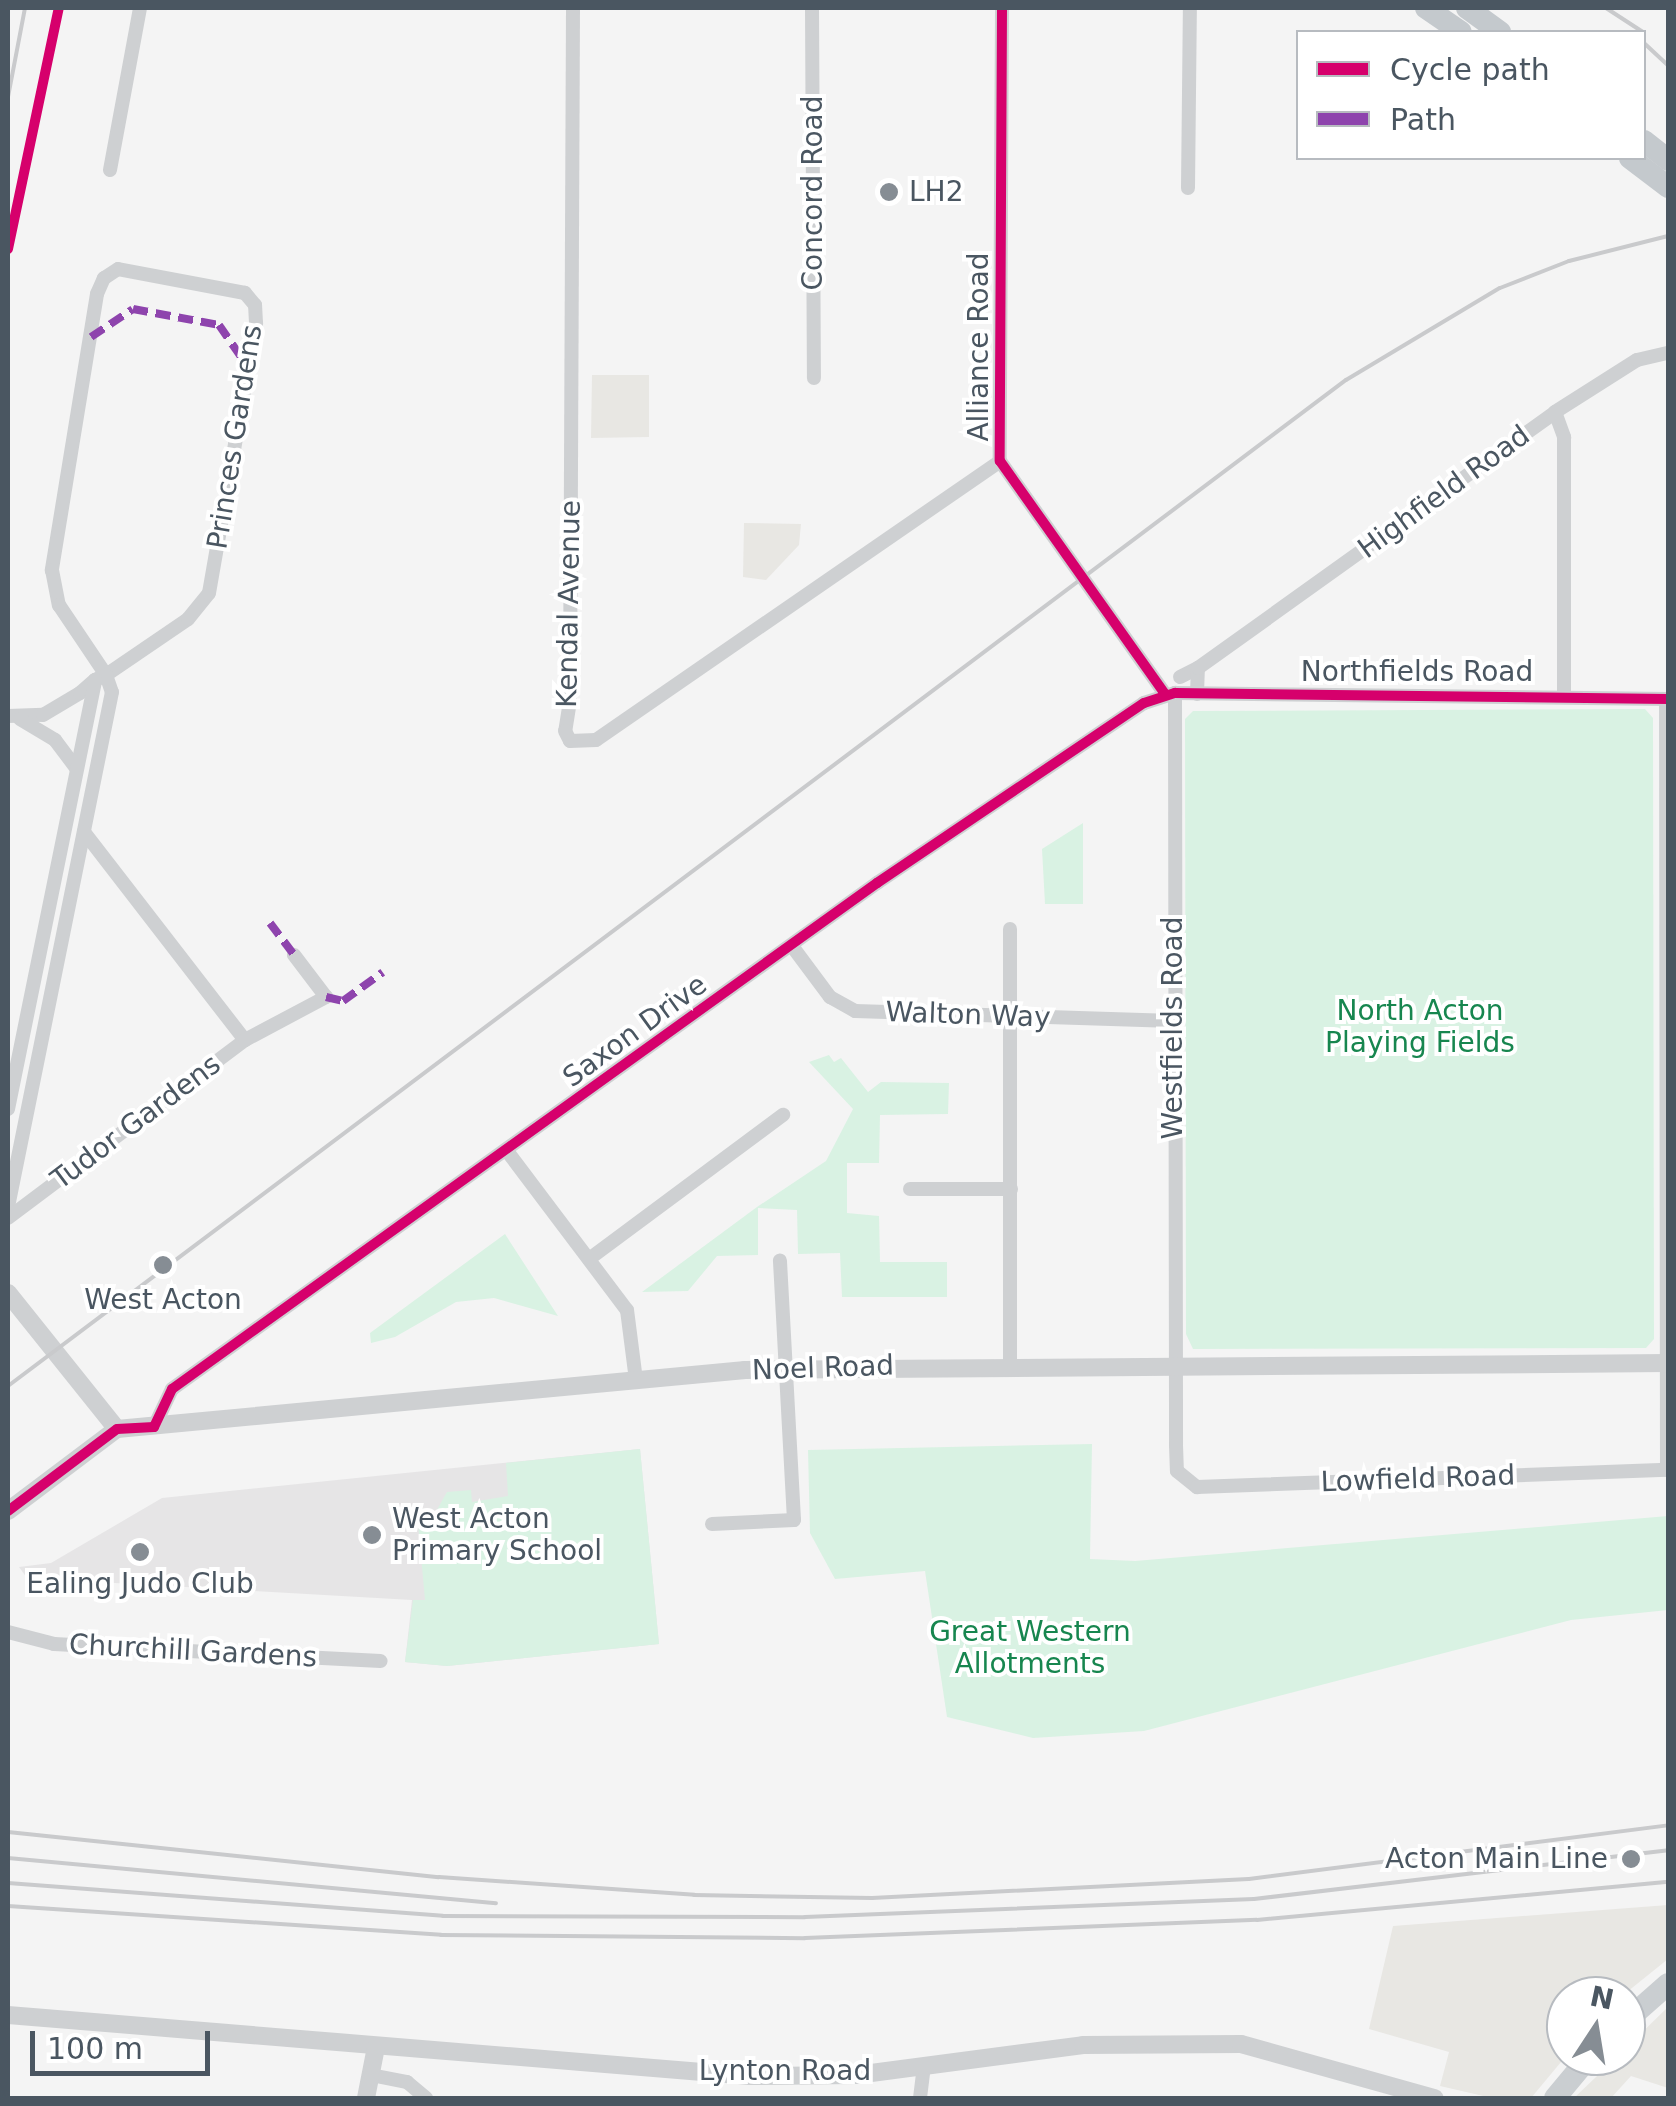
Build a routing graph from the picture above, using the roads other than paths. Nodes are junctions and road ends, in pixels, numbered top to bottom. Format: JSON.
{"nodes":[{"id":1,"x":140,"y":8,"type":"edge"},
{"id":2,"x":573,"y":8,"type":"edge"},
{"id":3,"x":812,"y":8,"type":"edge"},
{"id":4,"x":1002,"y":8,"type":"edge"},
{"id":5,"x":1190,"y":8,"type":"edge"},
{"id":6,"x":1426,"y":8,"type":"edge"},
{"id":7,"x":1466,"y":8,"type":"edge"},
{"id":8,"x":1458,"y":30,"type":"edge"},
{"id":9,"x":1497,"y":30,"type":"edge"},
{"id":10,"x":1646,"y":143,"type":"edge"},
{"id":11,"x":1633,"y":160,"type":"edge"},
{"id":12,"x":1668,"y":160,"type":"edge"},
{"id":13,"x":110,"y":170,"type":"dead end"},
{"id":14,"x":1668,"y":187,"type":"edge"},
{"id":15,"x":1188,"y":188,"type":"dead end"},
{"id":16,"x":1668,"y":353,"type":"edge"},
{"id":17,"x":814,"y":378,"type":"dead end"},
{"id":18,"x":1555,"y":412,"type":"junction"},
{"id":19,"x":1000,"y":461,"type":"junction"},
{"id":20,"x":1198,"y":668,"type":"junction"},
{"id":21,"x":1180,"y":677,"type":"dead end"},
{"id":22,"x":101,"y":678,"type":"junction"},
{"id":23,"x":1170,"y":693,"type":"junction"},
{"id":24,"x":1198,"y":694,"type":"junction"},
{"id":25,"x":1564,"y":696,"type":"junction"},
{"id":26,"x":1667,"y":699,"type":"edge"},
{"id":27,"x":11,"y":716,"type":"edge"},
{"id":28,"x":76,"y":768,"type":"junction"},
{"id":29,"x":69,"y":807,"type":"junction"},
{"id":30,"x":88,"y":812,"type":"junction"},
{"id":31,"x":84,"y":832,"type":"junction"},
{"id":32,"x":1667,"y":838,"type":"edge"},
{"id":33,"x":1010,"y":929,"type":"dead end"},
{"id":34,"x":792,"y":946,"type":"junction"},
{"id":35,"x":294,"y":955,"type":"dead end"},
{"id":36,"x":1668,"y":964,"type":"edge"},
{"id":37,"x":1011,"y":1016,"type":"junction"},
{"id":38,"x":1174,"y":1022,"type":"junction"},
{"id":39,"x":245,"y":1040,"type":"junction"},
{"id":40,"x":1668,"y":1095,"type":"edge"},
{"id":41,"x":8,"y":1110,"type":"edge"},
{"id":42,"x":783,"y":1116,"type":"dead end"},
{"id":43,"x":506,"y":1151,"type":"junction"},
{"id":44,"x":910,"y":1189,"type":"dead end"},
{"id":45,"x":1011,"y":1189,"type":"junction"},
{"id":46,"x":8,"y":1207,"type":"edge"},
{"id":47,"x":8,"y":1218,"type":"edge"},
{"id":48,"x":1668,"y":1228,"type":"edge"},
{"id":49,"x":588,"y":1259,"type":"junction"},
{"id":50,"x":780,"y":1260,"type":"dead end"},
{"id":51,"x":8,"y":1293,"type":"edge"},
{"id":52,"x":1176,"y":1363,"type":"junction"},
{"id":53,"x":1667,"y":1363,"type":"edge"},
{"id":54,"x":786,"y":1366,"type":"junction"},
{"id":55,"x":1010,"y":1366,"type":"junction"},
{"id":56,"x":636,"y":1380,"type":"junction"},
{"id":57,"x":154,"y":1427,"type":"junction"},
{"id":58,"x":117,"y":1429,"type":"junction"},
{"id":59,"x":1668,"y":1470,"type":"edge"},
{"id":60,"x":8,"y":1511,"type":"edge"},
{"id":61,"x":712,"y":1524,"type":"dead end"},
{"id":62,"x":8,"y":1632,"type":"edge"},
{"id":63,"x":381,"y":1661,"type":"dead end"},
{"id":64,"x":1668,"y":1984,"type":"edge"},
{"id":65,"x":1646,"y":2003,"type":"edge"},
{"id":66,"x":8,"y":2015,"type":"edge"},
{"id":67,"x":376,"y":2047,"type":"junction"},
{"id":68,"x":924,"y":2067,"type":"junction"},
{"id":69,"x":371,"y":2075,"type":"junction"},
{"id":70,"x":1573,"y":2076,"type":"edge"},
{"id":71,"x":366,"y":2098,"type":"edge"},
{"id":72,"x":426,"y":2098,"type":"edge"},
{"id":73,"x":920,"y":2098,"type":"edge"},
{"id":74,"x":1435,"y":2098,"type":"edge"},
{"id":75,"x":1555,"y":2098,"type":"edge"}],
"edges":[{"from":1,"to":13,"type":"street"},
{"from":2,"to":19,"type":"street","name":"Kendal Avenue"},
{"from":3,"to":17,"type":"street","name":"Concord Road"},
{"from":4,"to":19,"type":"street","name":"Alliance Road"},
{"from":5,"to":15,"type":"street"},
{"from":6,"to":8,"type":"highway"},
{"from":7,"to":9,"type":"highway"},
{"from":10,"to":12,"type":"highway"},
{"from":11,"to":14,"type":"highway"},
{"from":16,"to":18,"type":"street"},
{"from":18,"to":20,"type":"street","name":"Highfield Road"},
{"from":18,"to":25,"type":"street","name":"Highfield Road"},
{"from":19,"to":23,"type":"street","name":"Alliance Road"},
{"from":20,"to":21,"type":"street","name":"Highfield Road"},
{"from":20,"to":24,"type":"street"},
{"from":22,"to":22,"type":"street","name":"Princes Gardens"},
{"from":22,"to":27,"type":"street","name":"Princes Gardens"},
{"from":22,"to":28,"type":"street"},
{"from":22,"to":30,"type":"street"},
{"from":23,"to":24,"type":"street","name":"Northfields Road"},
{"from":23,"to":34,"type":"street","name":"Saxon Drive"},
{"from":23,"to":38,"type":"street","name":"Westfields Road"},
{"from":24,"to":25,"type":"street","name":"Northfields Road"},
{"from":25,"to":26,"type":"street","name":"Northfields Road"},
{"from":26,"to":32,"type":"street","name":"Lowfield Road"},
{"from":27,"to":28,"type":"street"},
{"from":28,"to":29,"type":"street"},
{"from":29,"to":30,"type":"street"},
{"from":29,"to":41,"type":"street"},
{"from":30,"to":31,"type":"street"},
{"from":31,"to":39,"type":"street","name":"Tudor Gardens"},
{"from":31,"to":46,"type":"street"},
{"from":32,"to":36,"type":"street","name":"Lowfield Road"},
{"from":33,"to":37,"type":"street"},
{"from":34,"to":37,"type":"street","name":"Walton Way"},
{"from":34,"to":43,"type":"street","name":"Saxon Drive"},
{"from":35,"to":39,"type":"street"},
{"from":36,"to":40,"type":"street","name":"Lowfield Road"},
{"from":37,"to":38,"type":"street","name":"Walton Way"},
{"from":37,"to":45,"type":"street"},
{"from":38,"to":52,"type":"street","name":"Westfields Road"},
{"from":39,"to":47,"type":"street","name":"Tudor Gardens"},
{"from":40,"to":48,"type":"street","name":"Lowfield Road"},
{"from":42,"to":49,"type":"street"},
{"from":43,"to":49,"type":"street"},
{"from":43,"to":57,"type":"street","name":"Saxon Drive"},
{"from":44,"to":45,"type":"street"},
{"from":45,"to":55,"type":"street"},
{"from":48,"to":53,"type":"street","name":"Lowfield Road"},
{"from":49,"to":56,"type":"street"},
{"from":50,"to":54,"type":"street"},
{"from":51,"to":58,"type":"street"},
{"from":52,"to":53,"type":"street","name":"Noel Road"},
{"from":52,"to":55,"type":"street","name":"Noel Road"},
{"from":52,"to":59,"type":"street","name":"Lowfield Road"},
{"from":53,"to":59,"type":"street","name":"Lowfield Road"},
{"from":54,"to":55,"type":"street","name":"Noel Road"},
{"from":54,"to":56,"type":"street","name":"Noel Road"},
{"from":54,"to":61,"type":"street"},
{"from":56,"to":57,"type":"street","name":"Noel Road"},
{"from":57,"to":58,"type":"street","name":"Noel Road"},
{"from":58,"to":60,"type":"street"},
{"from":62,"to":63,"type":"street","name":"Churchill Gardens"},
{"from":64,"to":65,"type":"main road"},
{"from":66,"to":67,"type":"street","name":"Lynton Road"},
{"from":67,"to":68,"type":"street","name":"Lynton Road"},
{"from":67,"to":69,"type":"street"},
{"from":68,"to":73,"type":"street"},
{"from":68,"to":74,"type":"street","name":"Lynton Road"},
{"from":69,"to":71,"type":"street"},
{"from":69,"to":72,"type":"street"},
{"from":70,"to":75,"type":"main road"}]}
